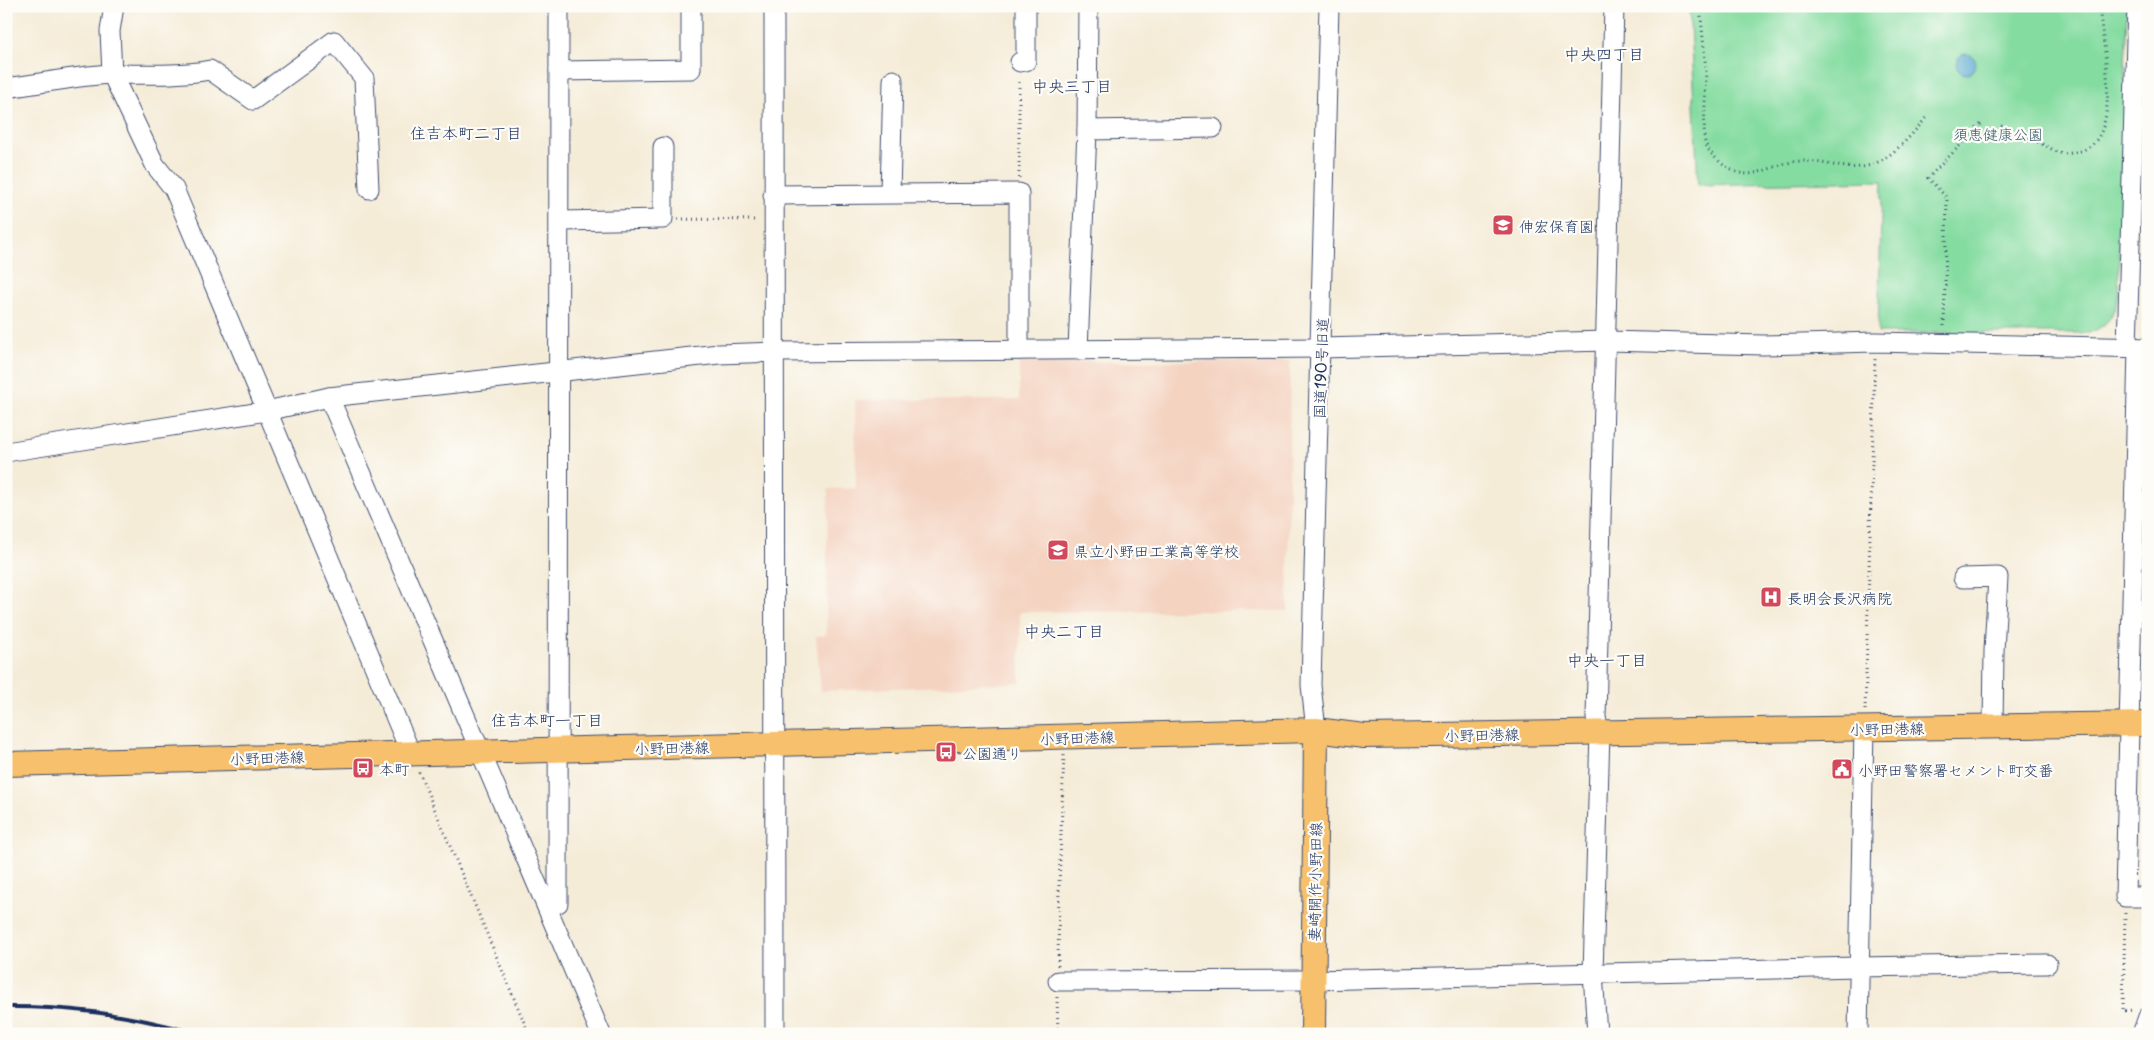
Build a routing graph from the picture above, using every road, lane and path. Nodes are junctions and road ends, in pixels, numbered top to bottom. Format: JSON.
{"nodes":[{"id":1,"x":114,"y":6,"type":"edge"},
{"id":2,"x":559,"y":6,"type":"edge"},
{"id":3,"x":691,"y":6,"type":"edge"},
{"id":4,"x":774,"y":6,"type":"edge"},
{"id":5,"x":1026,"y":6,"type":"edge"},
{"id":6,"x":1088,"y":6,"type":"edge"},
{"id":7,"x":1329,"y":6,"type":"edge"},
{"id":8,"x":1614,"y":6,"type":"edge"},
{"id":9,"x":1700,"y":6,"type":"edge"},
{"id":10,"x":2099,"y":6,"type":"edge"},
{"id":11,"x":2137,"y":6,"type":"edge"},
{"id":12,"x":1020,"y":62,"type":"joint"},
{"id":13,"x":560,"y":71,"type":"junction"},
{"id":14,"x":112,"y":74,"type":"junction"},
{"id":15,"x":893,"y":80,"type":"dead end"},
{"id":16,"x":6,"y":88,"type":"edge"},
{"id":17,"x":1928,"y":115,"type":"dead end"},
{"id":18,"x":1982,"y":122,"type":"dead end"},
{"id":19,"x":2001,"y":126,"type":"dead end"},
{"id":20,"x":1213,"y":128,"type":"dead end"},
{"id":21,"x":1087,"y":130,"type":"junction"},
{"id":22,"x":663,"y":147,"type":"dead end"},
{"id":23,"x":2140,"y":186,"type":"edge"},
{"id":24,"x":369,"y":189,"type":"dead end"},
{"id":25,"x":890,"y":193,"type":"junction"},
{"id":26,"x":1019,"y":193,"type":"junction"},
{"id":27,"x":773,"y":195,"type":"junction"},
{"id":28,"x":663,"y":219,"type":"junction"},
{"id":29,"x":773,"y":220,"type":"junction"},
{"id":30,"x":560,"y":221,"type":"junction"},
{"id":31,"x":1607,"y":342,"type":"junction"},
{"id":32,"x":1875,"y":342,"type":"junction"},
{"id":33,"x":1944,"y":345,"type":"junction"},
{"id":34,"x":1320,"y":348,"type":"junction"},
{"id":35,"x":2138,"y":348,"type":"edge"},
{"id":36,"x":1019,"y":350,"type":"junction"},
{"id":37,"x":1078,"y":350,"type":"junction"},
{"id":38,"x":774,"y":352,"type":"junction"},
{"id":39,"x":558,"y":372,"type":"junction"},
{"id":40,"x":329,"y":397,"type":"junction"},
{"id":41,"x":267,"y":411,"type":"junction"},
{"id":42,"x":6,"y":452,"type":"edge"},
{"id":43,"x":1963,"y":578,"type":"dead end"},
{"id":44,"x":2138,"y":724,"type":"edge"},
{"id":45,"x":1993,"y":727,"type":"junction"},
{"id":46,"x":1864,"y":728,"type":"junction"},
{"id":47,"x":1316,"y":730,"type":"junction"},
{"id":48,"x":1600,"y":732,"type":"junction"},
{"id":49,"x":1065,"y":737,"type":"junction"},
{"id":50,"x":773,"y":745,"type":"junction"},
{"id":51,"x":558,"y":749,"type":"junction"},
{"id":52,"x":479,"y":751,"type":"junction"},
{"id":53,"x":411,"y":754,"type":"junction"},
{"id":54,"x":6,"y":764,"type":"edge"},
{"id":55,"x":2125,"y":897,"type":"junction"},
{"id":56,"x":2148,"y":897,"type":"edge"},
{"id":57,"x":548,"y":908,"type":"junction"},
{"id":58,"x":2047,"y":964,"type":"dead end"},
{"id":59,"x":1858,"y":967,"type":"junction"},
{"id":60,"x":1592,"y":973,"type":"junction"},
{"id":61,"x":1313,"y":980,"type":"junction"},
{"id":62,"x":1058,"y":981,"type":"junction"},
{"id":63,"x":2145,"y":1014,"type":"edge"},
{"id":64,"x":529,"y":1034,"type":"edge"},
{"id":65,"x":601,"y":1034,"type":"edge"},
{"id":66,"x":775,"y":1034,"type":"edge"},
{"id":67,"x":1058,"y":1034,"type":"edge"},
{"id":68,"x":1312,"y":1034,"type":"edge"},
{"id":69,"x":1597,"y":1034,"type":"edge"},
{"id":70,"x":1858,"y":1034,"type":"edge"},
{"id":71,"x":2142,"y":1034,"type":"edge"}],
"edges":[{"from":1,"to":14,"type":"street"},
{"from":2,"to":13,"type":"street"},
{"from":3,"to":13,"type":"street"},
{"from":4,"to":27,"type":"street"},
{"from":5,"to":12,"type":"street"},
{"from":6,"to":21,"type":"street"},
{"from":7,"to":34,"type":"street","name":"国道190号旧道"},
{"from":8,"to":31,"type":"street"},
{"from":9,"to":17,"type":"path"},
{"from":10,"to":19,"type":"path"},
{"from":11,"to":23,"type":"street"},
{"from":12,"to":26,"type":"path"},
{"from":13,"to":30,"type":"street"},
{"from":14,"to":16,"type":"street"},
{"from":14,"to":24,"type":"street"},
{"from":14,"to":41,"type":"street"},
{"from":15,"to":25,"type":"street"},
{"from":18,"to":33,"type":"path"},
{"from":20,"to":21,"type":"street"},
{"from":21,"to":37,"type":"street"},
{"from":22,"to":28,"type":"street"},
{"from":23,"to":35,"type":"street"},
{"from":25,"to":26,"type":"street"},
{"from":25,"to":27,"type":"street"},
{"from":26,"to":36,"type":"street"},
{"from":27,"to":29,"type":"street"},
{"from":28,"to":29,"type":"path"},
{"from":28,"to":30,"type":"street"},
{"from":29,"to":38,"type":"street"},
{"from":30,"to":39,"type":"street"},
{"from":31,"to":32,"type":"street"},
{"from":31,"to":34,"type":"street"},
{"from":31,"to":48,"type":"street"},
{"from":32,"to":33,"type":"street"},
{"from":32,"to":46,"type":"path"},
{"from":33,"to":35,"type":"street"},
{"from":34,"to":37,"type":"street"},
{"from":34,"to":47,"type":"street","name":"国道190号旧道"},
{"from":35,"to":44,"type":"street"},
{"from":36,"to":37,"type":"street"},
{"from":36,"to":38,"type":"street"},
{"from":38,"to":39,"type":"street"},
{"from":38,"to":50,"type":"street"},
{"from":39,"to":40,"type":"street"},
{"from":39,"to":51,"type":"street"},
{"from":40,"to":41,"type":"street"},
{"from":40,"to":52,"type":"street"},
{"from":41,"to":42,"type":"street"},
{"from":41,"to":53,"type":"street"},
{"from":43,"to":45,"type":"street"},
{"from":44,"to":45,"type":"main road","name":"小野田港線"},
{"from":44,"to":55,"type":"street"},
{"from":45,"to":46,"type":"main road","name":"小野田港線"},
{"from":46,"to":48,"type":"main road","name":"小野田港線"},
{"from":46,"to":59,"type":"street"},
{"from":47,"to":48,"type":"main road","name":"小野田港線"},
{"from":47,"to":49,"type":"main road","name":"小野田港線"},
{"from":47,"to":61,"type":"main road","name":"妻崎開作小野田線"},
{"from":48,"to":60,"type":"street"},
{"from":49,"to":50,"type":"main road","name":"小野田港線"},
{"from":49,"to":62,"type":"path"},
{"from":50,"to":51,"type":"main road","name":"小野田港線"},
{"from":50,"to":66,"type":"street"},
{"from":51,"to":52,"type":"main road","name":"小野田港線"},
{"from":51,"to":57,"type":"street"},
{"from":52,"to":53,"type":"main road","name":"小野田港線"},
{"from":52,"to":57,"type":"street"},
{"from":53,"to":54,"type":"main road","name":"小野田港線"},
{"from":53,"to":64,"type":"path"},
{"from":55,"to":56,"type":"street"},
{"from":55,"to":63,"type":"path"},
{"from":57,"to":65,"type":"street"},
{"from":58,"to":59,"type":"street"},
{"from":59,"to":60,"type":"street"},
{"from":59,"to":70,"type":"street"},
{"from":60,"to":61,"type":"street"},
{"from":60,"to":69,"type":"street"},
{"from":61,"to":62,"type":"street"},
{"from":61,"to":68,"type":"main road","name":"妻崎開作小野田線"},
{"from":62,"to":67,"type":"path"},
{"from":63,"to":71,"type":"street"}]}
